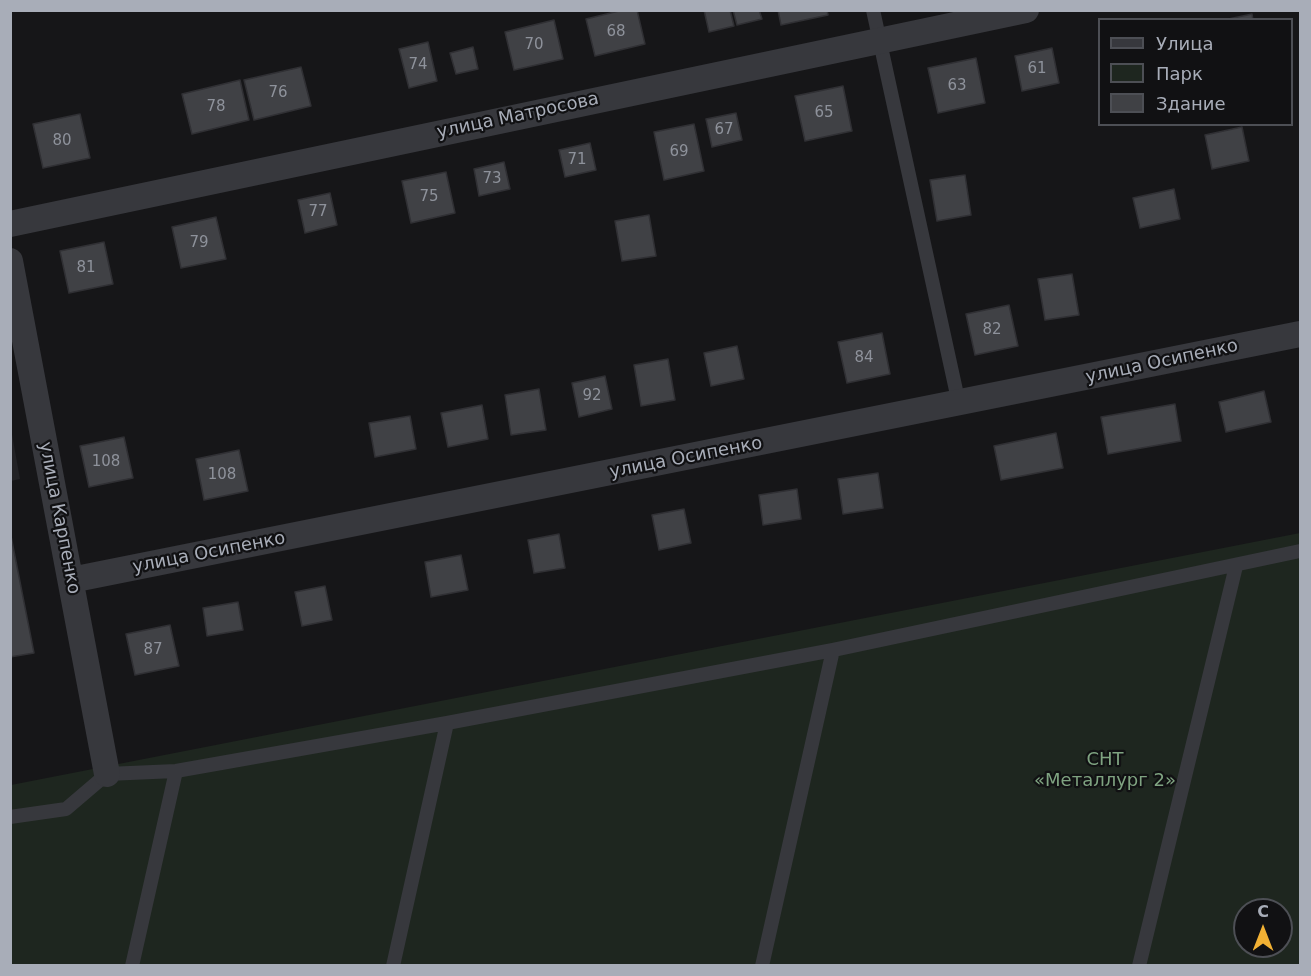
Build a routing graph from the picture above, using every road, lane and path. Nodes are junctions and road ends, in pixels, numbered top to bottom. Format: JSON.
{"nodes":[{"id":1,"x":873,"y":10,"type":"edge"},
{"id":2,"x":1026,"y":10,"type":"edge"},
{"id":3,"x":879,"y":40,"type":"junction"},
{"id":4,"x":10,"y":224,"type":"edge"},
{"id":5,"x":10,"y":261,"type":"edge"},
{"id":6,"x":1300,"y":334,"type":"edge"},
{"id":7,"x":959,"y":404,"type":"junction"},
{"id":8,"x":1300,"y":551,"type":"edge"},
{"id":9,"x":1236,"y":566,"type":"junction"},
{"id":10,"x":71,"y":580,"type":"junction"},
{"id":11,"x":833,"y":650,"type":"junction"},
{"id":12,"x":447,"y":723,"type":"junction"},
{"id":13,"x":176,"y":771,"type":"junction"},
{"id":14,"x":107,"y":774,"type":"junction"},
{"id":15,"x":10,"y":817,"type":"edge"},
{"id":16,"x":132,"y":966,"type":"edge"},
{"id":17,"x":393,"y":966,"type":"edge"},
{"id":18,"x":762,"y":966,"type":"edge"},
{"id":19,"x":1139,"y":966,"type":"edge"}],
"edges":[{"from":1,"to":3,"type":"lane"},
{"from":2,"to":3,"type":"street","name":"улица Матросова"},
{"from":3,"to":4,"type":"street","name":"улица Матросова"},
{"from":3,"to":7,"type":"lane"},
{"from":5,"to":10,"type":"street","name":"улица Карпенко"},
{"from":6,"to":7,"type":"street","name":"улица Осипенко"},
{"from":7,"to":10,"type":"street","name":"улица Осипенко"},
{"from":8,"to":9,"type":"lane"},
{"from":9,"to":11,"type":"lane"},
{"from":9,"to":19,"type":"lane"},
{"from":10,"to":14,"type":"street","name":"улица Карпенко"},
{"from":11,"to":12,"type":"lane"},
{"from":11,"to":18,"type":"lane"},
{"from":12,"to":13,"type":"lane"},
{"from":12,"to":17,"type":"lane"},
{"from":13,"to":14,"type":"lane"},
{"from":13,"to":16,"type":"lane"},
{"from":14,"to":15,"type":"lane"}]}
